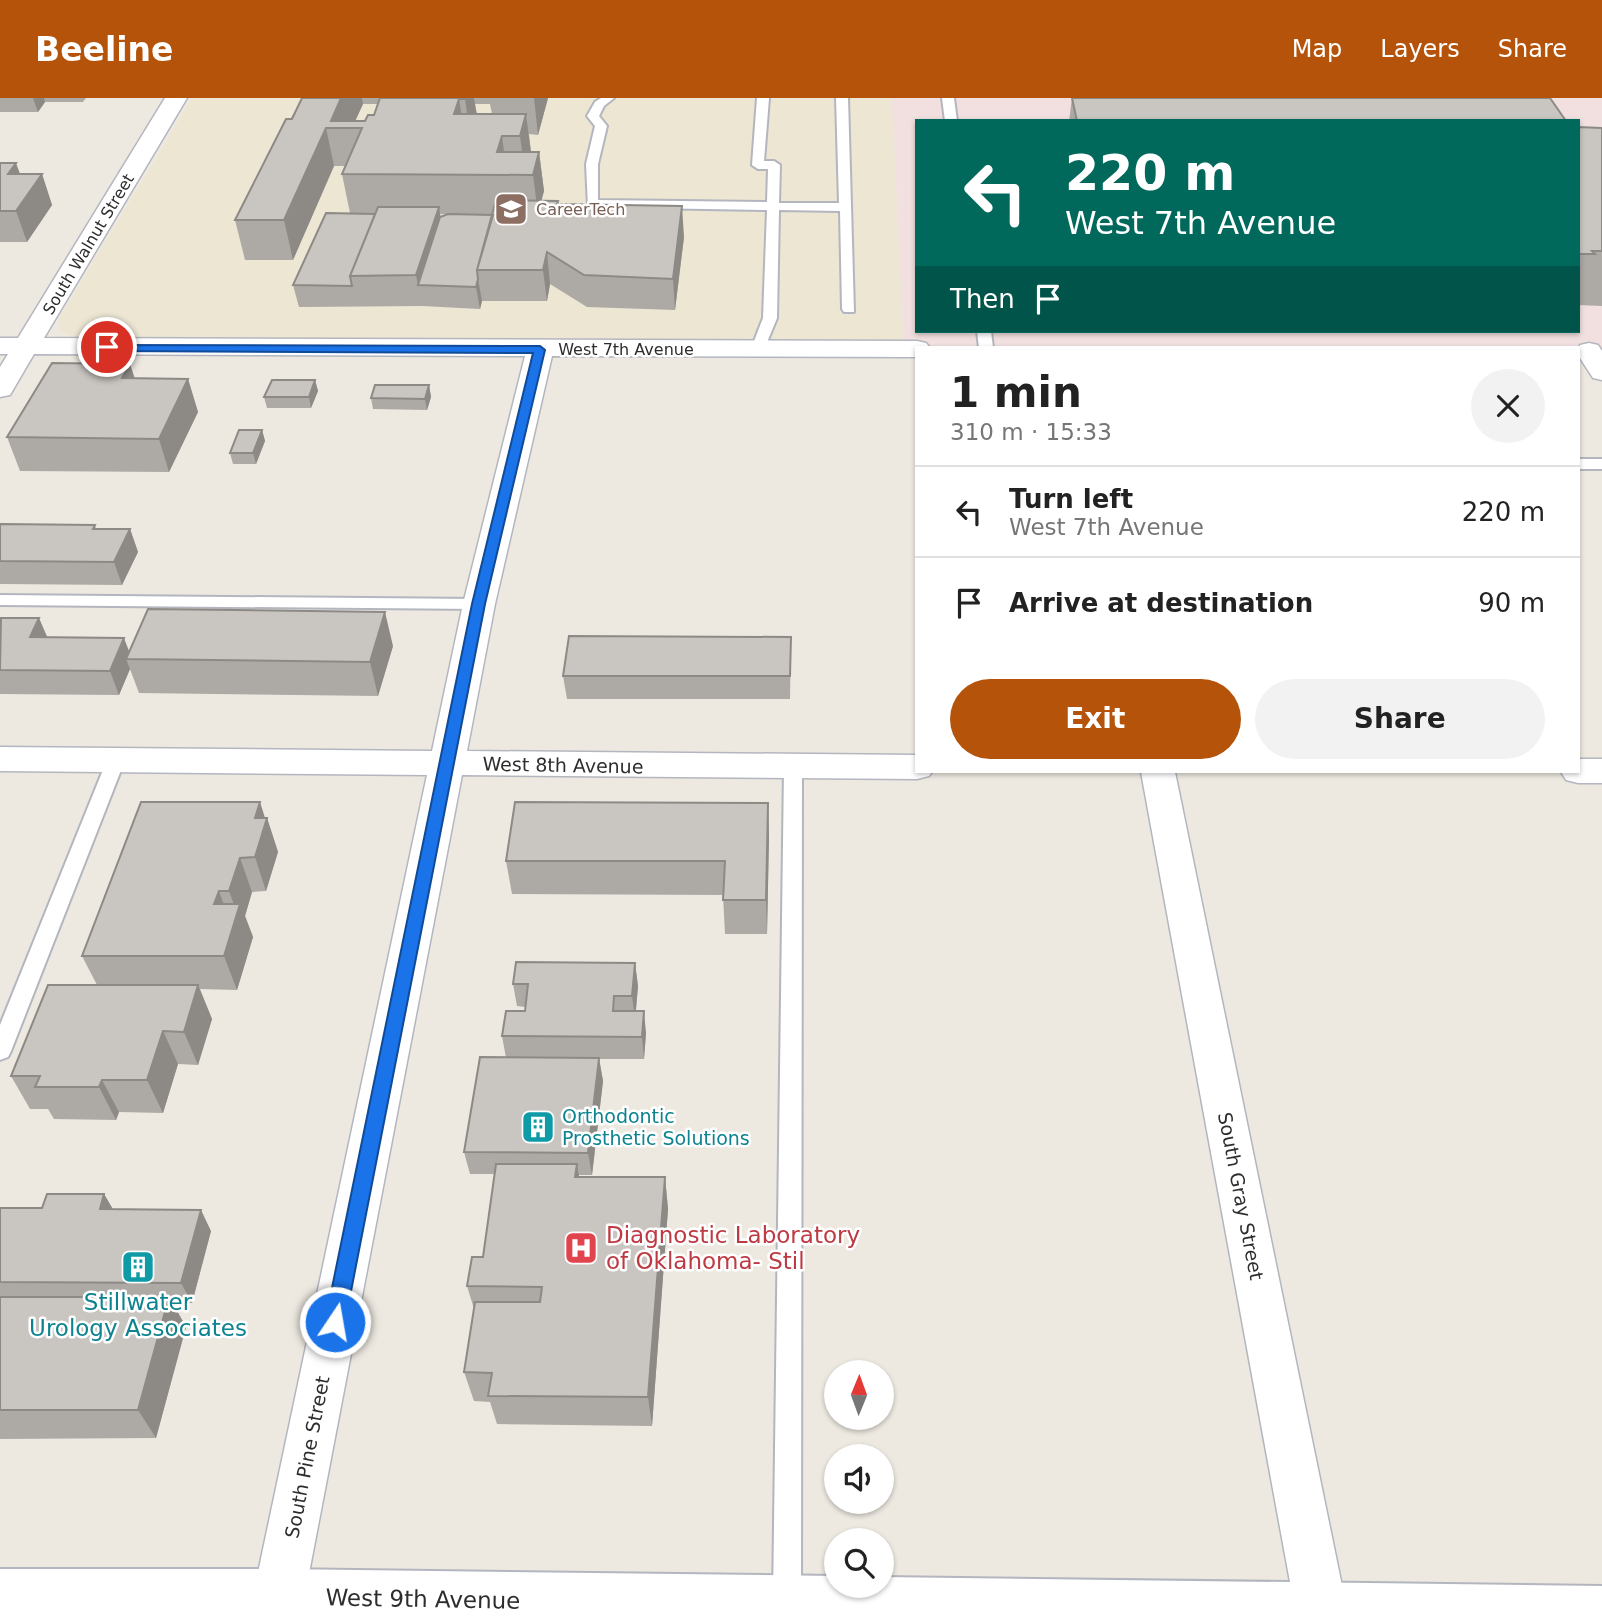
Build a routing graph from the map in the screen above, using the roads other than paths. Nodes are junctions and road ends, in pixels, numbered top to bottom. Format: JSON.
{"nodes":[{"id":1,"x":176,"y":98,"type":"edge"},
{"id":2,"x":608,"y":98,"type":"edge"},
{"id":3,"x":763,"y":98,"type":"edge"},
{"id":4,"x":842,"y":98,"type":"edge"},
{"id":5,"x":948,"y":98,"type":"edge"},
{"id":6,"x":951,"y":119,"type":"edge"},
{"id":7,"x":772,"y":207,"type":"junction"},
{"id":8,"x":846,"y":207,"type":"junction"},
{"id":9,"x":849,"y":309,"type":"dead end"},
{"id":10,"x":13,"y":346,"type":"edge"},
{"id":11,"x":758,"y":349,"type":"junction"},
{"id":12,"x":915,"y":349,"type":"edge"},
{"id":13,"x":540,"y":350,"type":"junction"},
{"id":14,"x":0,"y":389,"type":"edge"},
{"id":15,"x":1580,"y":464,"type":"edge"},
{"id":16,"x":1602,"y":464,"type":"edge"},
{"id":17,"x":0,"y":600,"type":"edge"},
{"id":18,"x":479,"y":604,"type":"junction"},
{"id":19,"x":0,"y":759,"type":"edge"},
{"id":20,"x":116,"y":760,"type":"junction"},
{"id":21,"x":449,"y":763,"type":"junction"},
{"id":22,"x":915,"y":767,"type":"edge"},
{"id":23,"x":793,"y":768,"type":"junction"},
{"id":24,"x":1580,"y":771,"type":"edge"},
{"id":25,"x":1602,"y":771,"type":"edge"},
{"id":26,"x":1158,"y":773,"type":"edge"},
{"id":27,"x":0,"y":1051,"type":"edge"},
{"id":28,"x":0,"y":1596,"type":"edge"},
{"id":29,"x":787,"y":1604,"type":"junction"},
{"id":30,"x":277,"y":1608,"type":"edge"},
{"id":31,"x":1602,"y":1613,"type":"edge"},
{"id":32,"x":1322,"y":1615,"type":"edge"}],
"edges":[{"from":1,"to":10,"type":"street","name":"South Walnut Street"},
{"from":2,"to":7,"type":"lane"},
{"from":3,"to":7,"type":"lane"},
{"from":4,"to":8,"type":"lane"},
{"from":5,"to":6,"type":"lane"},
{"from":7,"to":8,"type":"lane"},
{"from":7,"to":11,"type":"lane"},
{"from":8,"to":9,"type":"lane"},
{"from":10,"to":13,"type":"street","name":"West 7th Avenue"},
{"from":10,"to":14,"type":"street","name":"South Walnut Street"},
{"from":11,"to":12,"type":"street","name":"West 7th Avenue"},
{"from":11,"to":13,"type":"street","name":"West 7th Avenue"},
{"from":13,"to":18,"type":"street","name":"South Pine Street"},
{"from":15,"to":16,"type":"lane"},
{"from":17,"to":18,"type":"lane"},
{"from":18,"to":21,"type":"street","name":"South Pine Street"},
{"from":19,"to":20,"type":"street","name":"West 8th Avenue"},
{"from":20,"to":21,"type":"street","name":"West 8th Avenue"},
{"from":20,"to":27,"type":"lane"},
{"from":21,"to":23,"type":"street","name":"West 8th Avenue"},
{"from":21,"to":30,"type":"street","name":"South Pine Street"},
{"from":22,"to":23,"type":"street","name":"West 8th Avenue"},
{"from":23,"to":29,"type":"lane"},
{"from":24,"to":25,"type":"street"},
{"from":26,"to":32,"type":"street","name":"South Gray Street"},
{"from":28,"to":30,"type":"street","name":"West 9th Avenue"},
{"from":29,"to":30,"type":"street","name":"West 9th Avenue"},
{"from":29,"to":32,"type":"street","name":"West 9th Avenue"},
{"from":31,"to":32,"type":"street","name":"West 9th Avenue"}]}
